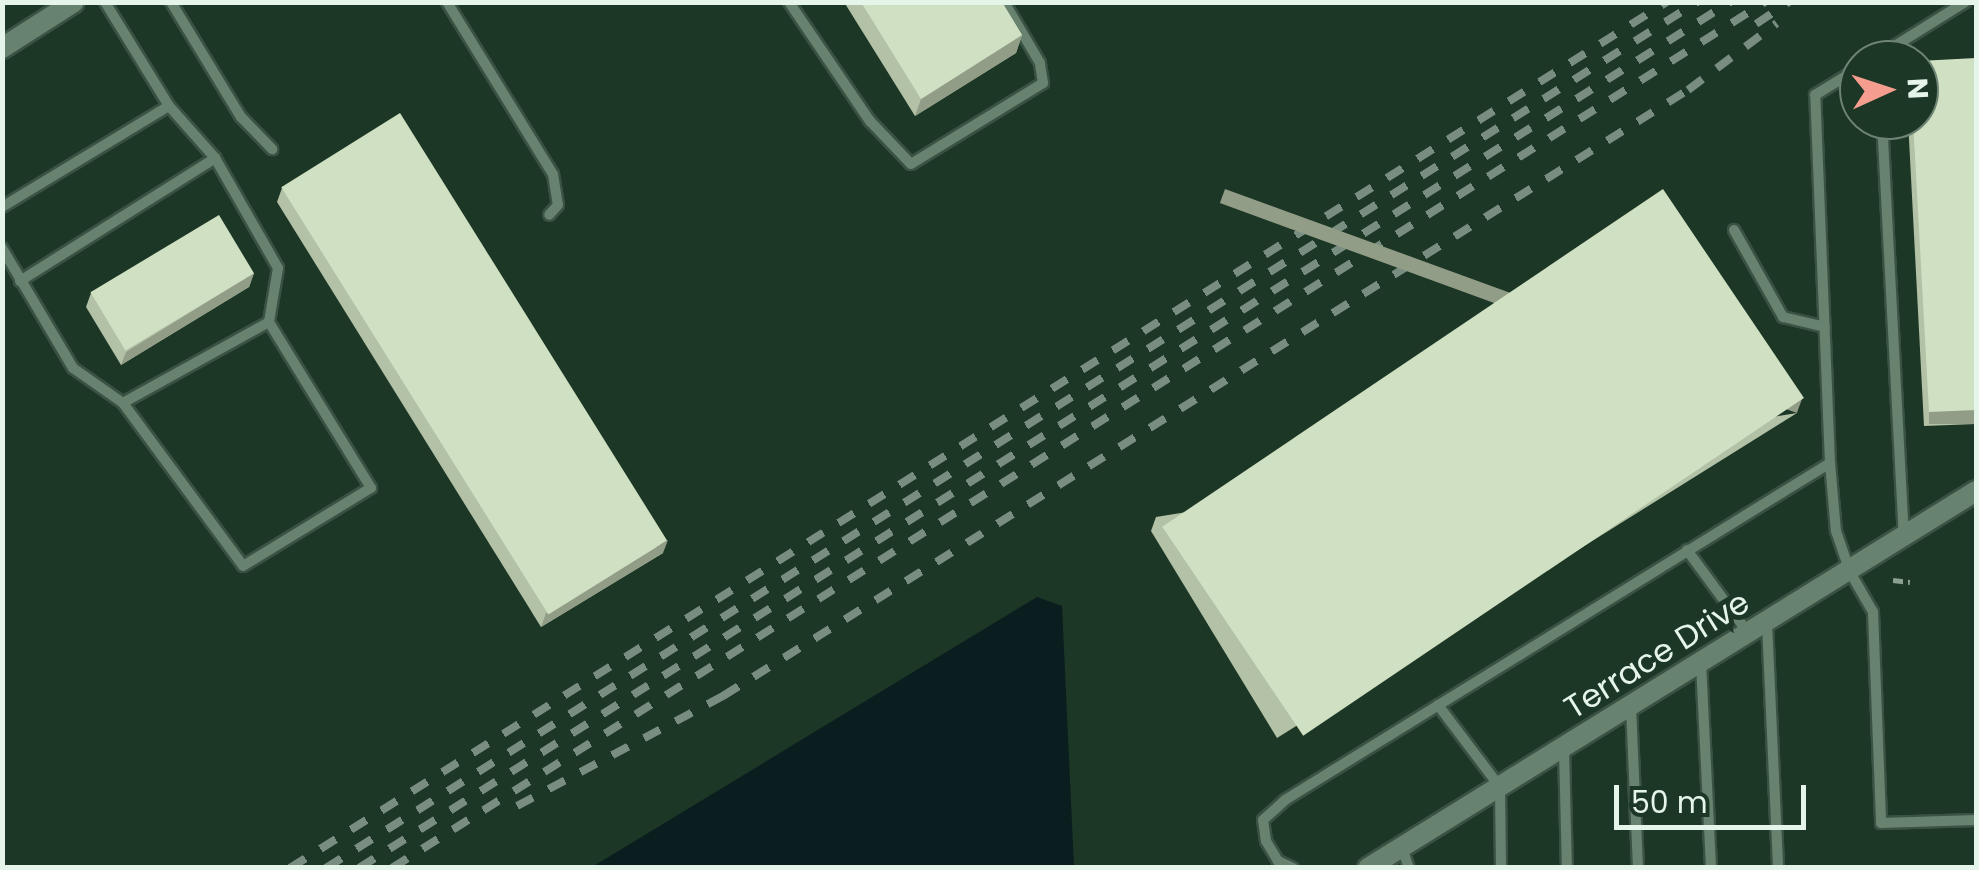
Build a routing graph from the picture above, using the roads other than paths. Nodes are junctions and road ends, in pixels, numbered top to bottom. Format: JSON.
{"nodes":[{"id":1,"x":74,"y":2,"type":"edge"},
{"id":2,"x":105,"y":2,"type":"edge"},
{"id":3,"x":171,"y":2,"type":"edge"},
{"id":4,"x":447,"y":2,"type":"edge"},
{"id":5,"x":789,"y":2,"type":"edge"},
{"id":6,"x":1004,"y":2,"type":"edge"},
{"id":7,"x":1966,"y":2,"type":"edge"},
{"id":8,"x":1907,"y":40,"type":"edge"},
{"id":9,"x":2,"y":48,"type":"edge"},
{"id":10,"x":1839,"y":80,"type":"edge"},
{"id":11,"x":169,"y":106,"type":"junction"},
{"id":12,"x":1883,"y":140,"type":"edge"},
{"id":13,"x":272,"y":148,"type":"dead end"},
{"id":14,"x":215,"y":158,"type":"junction"},
{"id":15,"x":2,"y":207,"type":"edge"},
{"id":16,"x":549,"y":215,"type":"dead end"},
{"id":17,"x":1734,"y":230,"type":"dead end"},
{"id":18,"x":2,"y":248,"type":"edge"},
{"id":19,"x":20,"y":281,"type":"junction"},
{"id":20,"x":270,"y":322,"type":"junction"},
{"id":21,"x":1825,"y":327,"type":"junction"},
{"id":22,"x":122,"y":402,"type":"junction"},
{"id":23,"x":1830,"y":463,"type":"junction"},
{"id":24,"x":1976,"y":491,"type":"edge"},
{"id":25,"x":1905,"y":537,"type":"junction"},
{"id":26,"x":1688,"y":550,"type":"junction"},
{"id":27,"x":1850,"y":572,"type":"junction"},
{"id":28,"x":1758,"y":628,"type":"junction"},
{"id":29,"x":1702,"y":663,"type":"junction"},
{"id":30,"x":1438,"y":705,"type":"junction"},
{"id":31,"x":1631,"y":706,"type":"junction"},
{"id":32,"x":1564,"y":748,"type":"junction"},
{"id":33,"x":1500,"y":786,"type":"junction"},
{"id":34,"x":1976,"y":820,"type":"edge"},
{"id":35,"x":1402,"y":847,"type":"junction"},
{"id":36,"x":1294,"y":868,"type":"edge"},
{"id":37,"x":1368,"y":868,"type":"edge"},
{"id":38,"x":1409,"y":868,"type":"edge"},
{"id":39,"x":1501,"y":868,"type":"edge"},
{"id":40,"x":1567,"y":868,"type":"edge"},
{"id":41,"x":1638,"y":868,"type":"edge"},
{"id":42,"x":1711,"y":868,"type":"edge"},
{"id":43,"x":1778,"y":868,"type":"edge"}],
"edges":[{"from":1,"to":9,"type":"street"},
{"from":2,"to":11,"type":"lane"},
{"from":3,"to":13,"type":"lane"},
{"from":4,"to":16,"type":"lane"},
{"from":5,"to":6,"type":"lane"},
{"from":7,"to":8,"type":"lane"},
{"from":10,"to":21,"type":"lane"},
{"from":11,"to":14,"type":"lane"},
{"from":11,"to":15,"type":"lane"},
{"from":12,"to":25,"type":"lane"},
{"from":14,"to":19,"type":"lane"},
{"from":14,"to":20,"type":"lane"},
{"from":17,"to":21,"type":"lane"},
{"from":18,"to":19,"type":"lane"},
{"from":19,"to":22,"type":"lane"},
{"from":20,"to":22,"type":"lane"},
{"from":20,"to":22,"type":"lane"},
{"from":21,"to":23,"type":"lane"},
{"from":23,"to":26,"type":"lane"},
{"from":23,"to":27,"type":"lane"},
{"from":24,"to":25,"type":"street","name":"Terrace Drive"},
{"from":25,"to":27,"type":"street","name":"Terrace Drive"},
{"from":26,"to":28,"type":"lane"},
{"from":26,"to":30,"type":"lane"},
{"from":27,"to":28,"type":"street","name":"Terrace Drive"},
{"from":27,"to":34,"type":"lane"},
{"from":28,"to":29,"type":"street","name":"Terrace Drive"},
{"from":28,"to":43,"type":"lane"},
{"from":29,"to":31,"type":"street","name":"Terrace Drive"},
{"from":29,"to":42,"type":"lane"},
{"from":30,"to":33,"type":"lane"},
{"from":30,"to":36,"type":"lane"},
{"from":31,"to":32,"type":"street","name":"Terrace Drive"},
{"from":31,"to":41,"type":"lane"},
{"from":32,"to":33,"type":"street","name":"Terrace Drive"},
{"from":32,"to":40,"type":"lane"},
{"from":33,"to":35,"type":"street","name":"Terrace Drive"},
{"from":33,"to":39,"type":"lane"},
{"from":35,"to":37,"type":"street","name":"Terrace Drive"},
{"from":35,"to":38,"type":"lane"}]}
